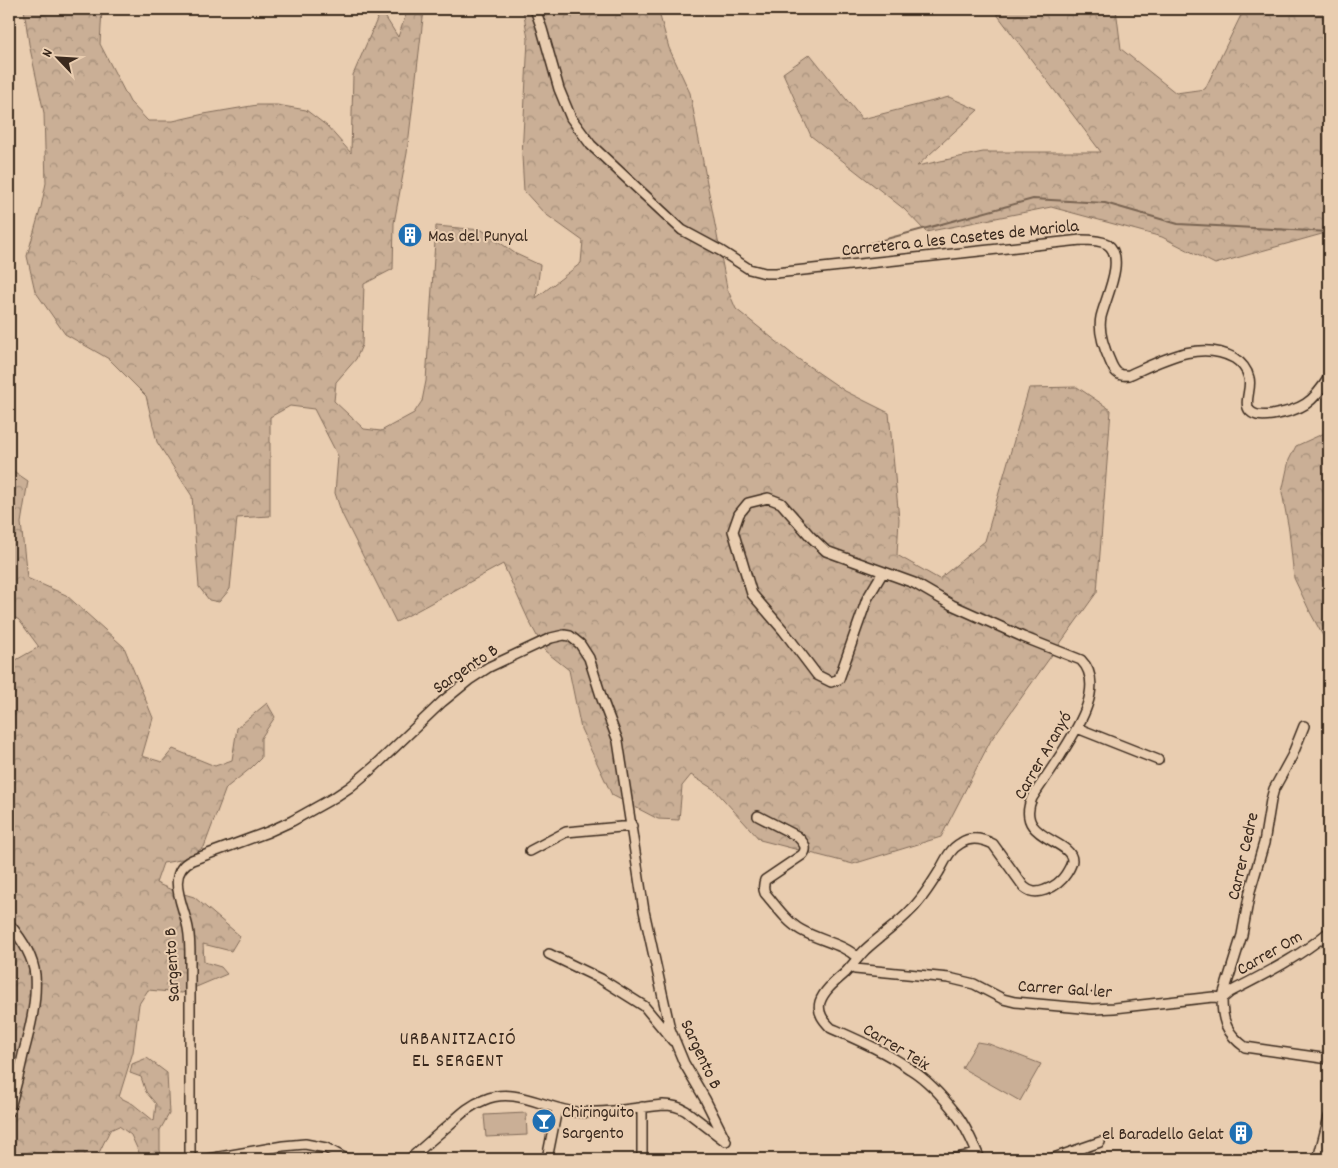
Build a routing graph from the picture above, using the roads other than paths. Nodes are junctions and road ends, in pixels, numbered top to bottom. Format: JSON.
{"nodes":[{"id":1,"x":535,"y":9,"type":"edge"},
{"id":2,"x":1329,"y":377,"type":"edge"},
{"id":3,"x":883,"y":572,"type":"junction"},
{"id":4,"x":1304,"y":726,"type":"dead end"},
{"id":5,"x":1078,"y":728,"type":"junction"},
{"id":6,"x":1158,"y":760,"type":"dead end"},
{"id":7,"x":758,"y":816,"type":"dead end"},
{"id":8,"x":632,"y":826,"type":"junction"},
{"id":9,"x":530,"y":851,"type":"dead end"},
{"id":10,"x":9,"y":924,"type":"edge"},
{"id":11,"x":1329,"y":932,"type":"edge"},
{"id":12,"x":549,"y":954,"type":"dead end"},
{"id":13,"x":858,"y":958,"type":"junction"},
{"id":14,"x":849,"y":968,"type":"junction"},
{"id":15,"x":1223,"y":998,"type":"junction"},
{"id":16,"x":677,"y":1045,"type":"junction"},
{"id":17,"x":1329,"y":1059,"type":"edge"},
{"id":18,"x":642,"y":1107,"type":"junction"},
{"id":19,"x":557,"y":1109,"type":"junction"},
{"id":20,"x":9,"y":1111,"type":"edge"},
{"id":21,"x":1329,"y":1117,"type":"edge"},
{"id":22,"x":1100,"y":1142,"type":"dead end"},
{"id":23,"x":978,"y":1156,"type":"edge"},
{"id":24,"x":1319,"y":1157,"type":"edge"},
{"id":25,"x":190,"y":1159,"type":"edge"},
{"id":26,"x":208,"y":1159,"type":"edge"},
{"id":27,"x":346,"y":1159,"type":"edge"},
{"id":28,"x":410,"y":1159,"type":"edge"},
{"id":29,"x":547,"y":1159,"type":"edge"},
{"id":30,"x":642,"y":1159,"type":"edge"},
{"id":31,"x":952,"y":1159,"type":"edge"},
{"id":32,"x":1051,"y":1159,"type":"edge"},
{"id":33,"x":1329,"y":1159,"type":"edge"}],
"edges":[{"from":1,"to":2,"type":"street","name":"Carretera a les Casetes de Mariola"},
{"from":3,"to":3,"type":"street","name":"Carrer Aranyó"},
{"from":3,"to":5,"type":"street","name":"Carrer Aranyó"},
{"from":4,"to":15,"type":"street","name":"Carrer Cedre"},
{"from":5,"to":6,"type":"street"},
{"from":5,"to":13,"type":"street","name":"Carrer Aranyó"},
{"from":7,"to":13,"type":"street"},
{"from":8,"to":9,"type":"street"},
{"from":8,"to":16,"type":"street","name":"Sargento B"},
{"from":8,"to":25,"type":"street","name":"Sargento B"},
{"from":10,"to":20,"type":"street"},
{"from":11,"to":15,"type":"street","name":"Carrer Om"},
{"from":12,"to":16,"type":"street"},
{"from":13,"to":14,"type":"street","name":"Carrer Aranyó"},
{"from":14,"to":15,"type":"street","name":"Carrer Gal·ler"},
{"from":14,"to":23,"type":"street","name":"Carrer Teix"},
{"from":15,"to":17,"type":"street"},
{"from":16,"to":18,"type":"street","name":"Sargento B"},
{"from":18,"to":19,"type":"street"},
{"from":18,"to":30,"type":"street"},
{"from":19,"to":28,"type":"street"},
{"from":19,"to":29,"type":"street"},
{"from":21,"to":24,"type":"street"},
{"from":22,"to":32,"type":"street"},
{"from":23,"to":31,"type":"street"},
{"from":24,"to":33,"type":"street"},
{"from":26,"to":27,"type":"street"}]}
